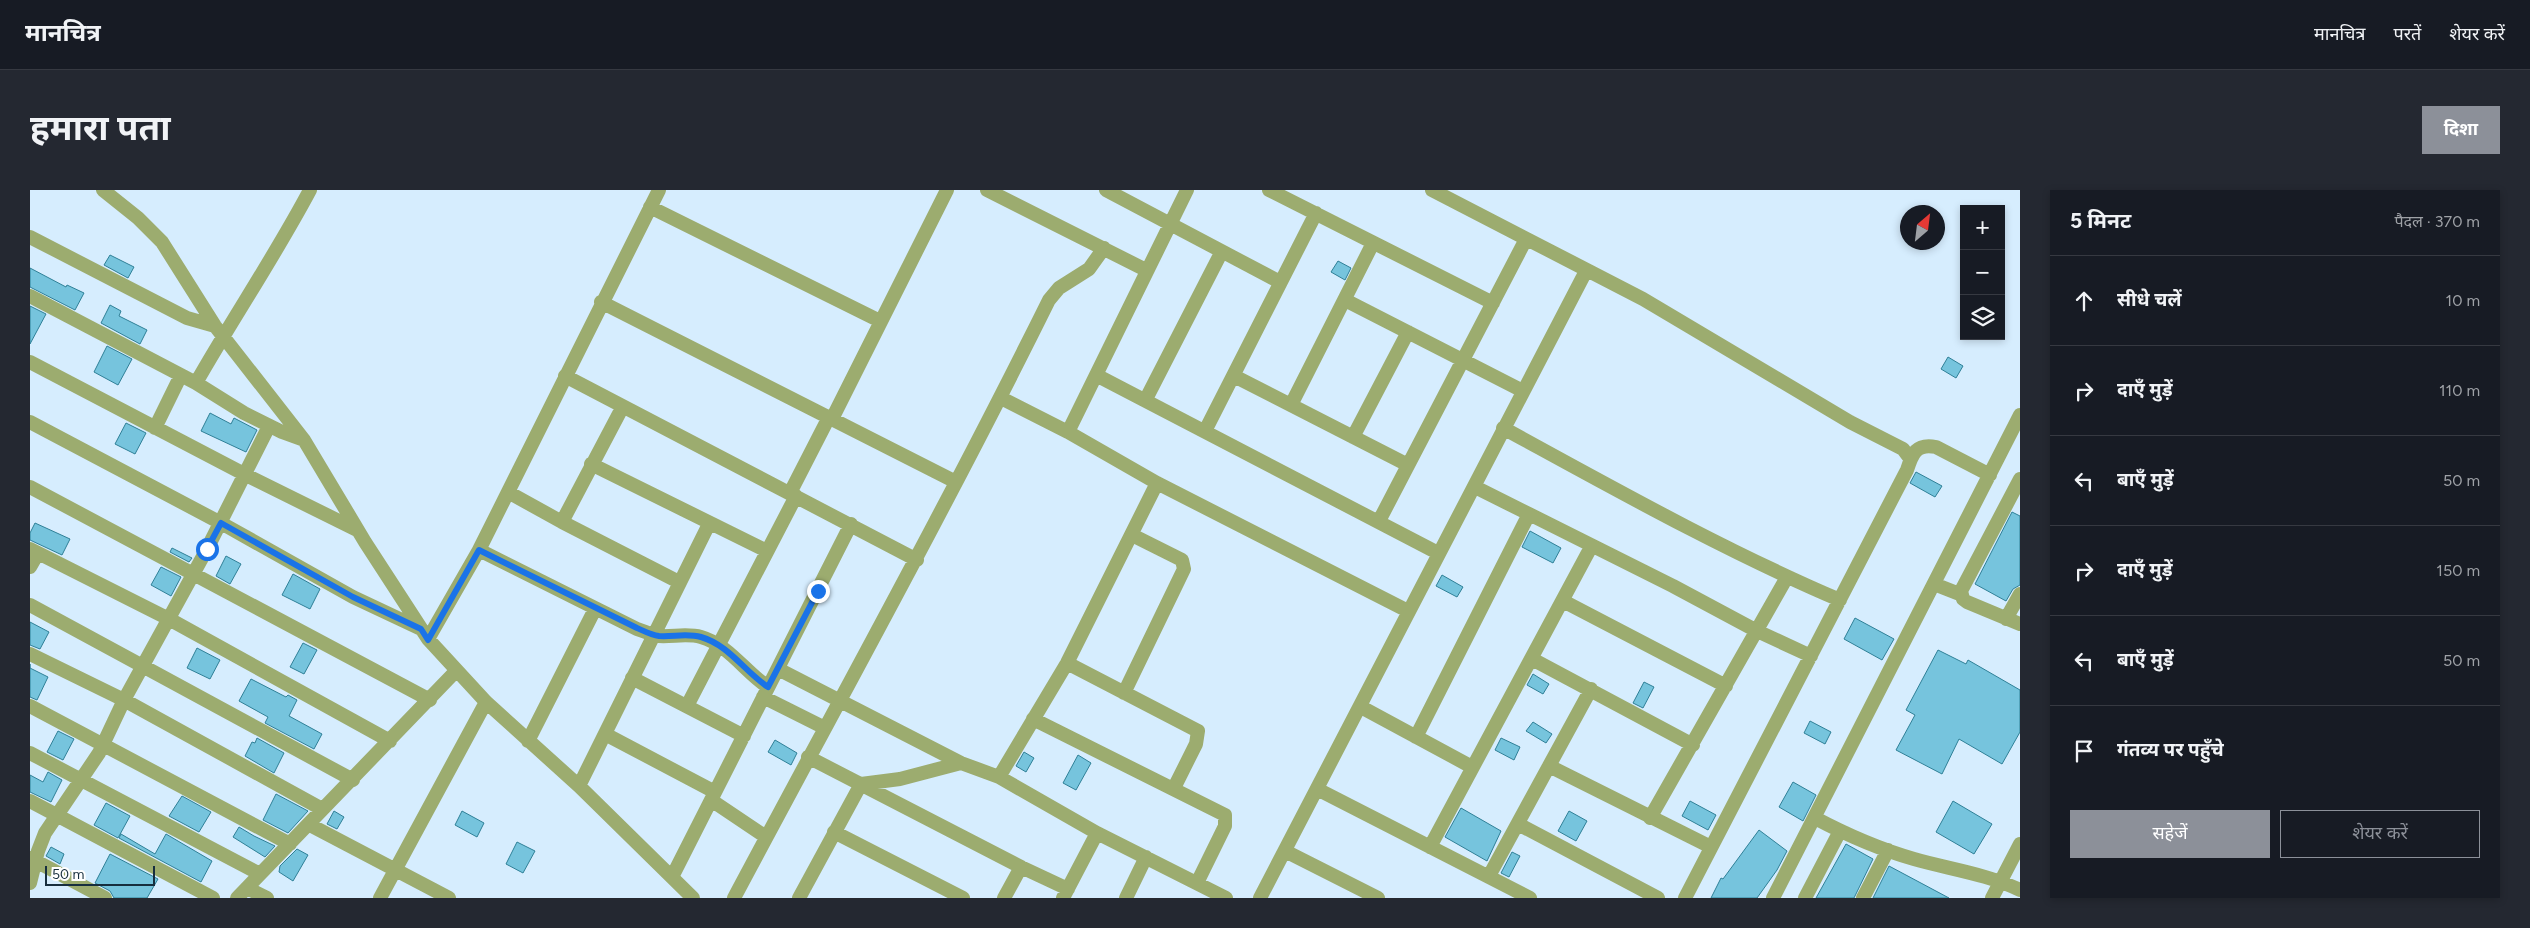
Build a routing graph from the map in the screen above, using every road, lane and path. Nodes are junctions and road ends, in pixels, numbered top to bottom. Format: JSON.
{"nodes":[{"id":1,"x":103,"y":190,"type":"edge"},
{"id":2,"x":659,"y":190,"type":"edge"},
{"id":3,"x":947,"y":190,"type":"edge"},
{"id":4,"x":986,"y":190,"type":"edge"},
{"id":5,"x":1106,"y":190,"type":"edge"},
{"id":6,"x":1187,"y":190,"type":"edge"},
{"id":7,"x":1269,"y":190,"type":"edge"},
{"id":8,"x":1432,"y":190,"type":"edge"},
{"id":9,"x":307,"y":191,"type":"edge"},
{"id":10,"x":650,"y":207,"type":"junction"},
{"id":11,"x":1316,"y":213,"type":"junction"},
{"id":12,"x":1170,"y":224,"type":"junction"},
{"id":13,"x":30,"y":237,"type":"edge"},
{"id":14,"x":1526,"y":239,"type":"junction"},
{"id":15,"x":1373,"y":243,"type":"junction"},
{"id":16,"x":1104,"y":248,"type":"junction"},
{"id":17,"x":1221,"y":252,"type":"junction"},
{"id":18,"x":1146,"y":270,"type":"junction"},
{"id":19,"x":1586,"y":271,"type":"junction"},
{"id":20,"x":1280,"y":282,"type":"junction"},
{"id":21,"x":30,"y":296,"type":"edge"},
{"id":22,"x":1344,"y":300,"type":"junction"},
{"id":23,"x":601,"y":302,"type":"junction"},
{"id":24,"x":1493,"y":303,"type":"junction"},
{"id":25,"x":880,"y":321,"type":"junction"},
{"id":26,"x":218,"y":331,"type":"junction"},
{"id":27,"x":1408,"y":332,"type":"junction"},
{"id":28,"x":1464,"y":360,"type":"junction"},
{"id":29,"x":30,"y":362,"type":"edge"},
{"id":30,"x":181,"y":375,"type":"junction"},
{"id":31,"x":1096,"y":375,"type":"junction"},
{"id":32,"x":565,"y":376,"type":"junction"},
{"id":33,"x":1234,"y":376,"type":"junction"},
{"id":34,"x":196,"y":383,"type":"junction"},
{"id":35,"x":1523,"y":391,"type":"junction"},
{"id":36,"x":1001,"y":398,"type":"junction"},
{"id":37,"x":1146,"y":400,"type":"junction"},
{"id":38,"x":1291,"y":405,"type":"junction"},
{"id":39,"x":622,"y":408,"type":"junction"},
{"id":40,"x":2020,"y":415,"type":"edge"},
{"id":41,"x":830,"y":418,"type":"junction"},
{"id":42,"x":30,"y":422,"type":"edge"},
{"id":43,"x":269,"y":426,"type":"junction"},
{"id":44,"x":155,"y":428,"type":"junction"},
{"id":45,"x":1504,"y":428,"type":"junction"},
{"id":46,"x":1205,"y":431,"type":"junction"},
{"id":47,"x":1068,"y":432,"type":"junction"},
{"id":48,"x":1353,"y":437,"type":"junction"},
{"id":49,"x":304,"y":440,"type":"junction"},
{"id":50,"x":1909,"y":457,"type":"junction"},
{"id":51,"x":591,"y":464,"type":"junction"},
{"id":52,"x":1408,"y":465,"type":"junction"},
{"id":53,"x":246,"y":475,"type":"junction"},
{"id":54,"x":1990,"y":475,"type":"junction"},
{"id":55,"x":2020,"y":479,"type":"edge"},
{"id":56,"x":956,"y":482,"type":"junction"},
{"id":57,"x":1157,"y":483,"type":"junction"},
{"id":58,"x":30,"y":487,"type":"edge"},
{"id":59,"x":1475,"y":487,"type":"junction"},
{"id":60,"x":508,"y":492,"type":"junction"},
{"id":61,"x":793,"y":494,"type":"junction"},
{"id":62,"x":1528,"y":514,"type":"junction"},
{"id":63,"x":1379,"y":521,"type":"junction"},
{"id":64,"x":562,"y":522,"type":"junction"},
{"id":65,"x":221,"y":523,"type":"junction"},
{"id":66,"x":709,"y":524,"type":"junction"},
{"id":67,"x":851,"y":524,"type":"junction"},
{"id":68,"x":358,"y":530,"type":"junction"},
{"id":69,"x":1132,"y":535,"type":"junction"},
{"id":70,"x":1591,"y":547,"type":"junction"},
{"id":71,"x":479,"y":550,"type":"junction"},
{"id":72,"x":34,"y":551,"type":"edge"},
{"id":73,"x":767,"y":551,"type":"junction"},
{"id":74,"x":1438,"y":553,"type":"junction"},
{"id":75,"x":917,"y":560,"type":"junction"},
{"id":76,"x":30,"y":567,"type":"edge"},
{"id":77,"x":194,"y":573,"type":"junction"},
{"id":78,"x":1787,"y":577,"type":"junction"},
{"id":79,"x":679,"y":582,"type":"junction"},
{"id":80,"x":1934,"y":584,"type":"junction"},
{"id":81,"x":2020,"y":594,"type":"edge"},
{"id":82,"x":1962,"y":595,"type":"junction"},
{"id":83,"x":1840,"y":600,"type":"junction"},
{"id":84,"x":1563,"y":601,"type":"junction"},
{"id":85,"x":30,"y":605,"type":"edge"},
{"id":86,"x":595,"y":609,"type":"junction"},
{"id":87,"x":1408,"y":611,"type":"junction"},
{"id":88,"x":170,"y":619,"type":"junction"},
{"id":89,"x":2006,"y":619,"type":"junction"},
{"id":90,"x":2020,"y":624,"type":"edge"},
{"id":91,"x":1757,"y":631,"type":"junction"},
{"id":92,"x":424,"y":634,"type":"junction"},
{"id":93,"x":653,"y":635,"type":"junction"},
{"id":94,"x":719,"y":645,"type":"junction"},
{"id":95,"x":30,"y":654,"type":"edge"},
{"id":96,"x":1811,"y":656,"type":"junction"},
{"id":97,"x":1532,"y":659,"type":"junction"},
{"id":98,"x":1067,"y":663,"type":"junction"},
{"id":99,"x":144,"y":666,"type":"junction"},
{"id":100,"x":778,"y":669,"type":"junction"},
{"id":101,"x":456,"y":671,"type":"junction"},
{"id":102,"x":632,"y":678,"type":"junction"},
{"id":103,"x":1726,"y":686,"type":"junction"},
{"id":104,"x":1591,"y":689,"type":"junction"},
{"id":105,"x":766,"y":692,"type":"junction"},
{"id":106,"x":1124,"y":693,"type":"junction"},
{"id":107,"x":124,"y":700,"type":"junction"},
{"id":108,"x":430,"y":700,"type":"junction"},
{"id":109,"x":842,"y":700,"type":"junction"},
{"id":110,"x":486,"y":702,"type":"junction"},
{"id":111,"x":30,"y":706,"type":"edge"},
{"id":112,"x":687,"y":706,"type":"junction"},
{"id":113,"x":1360,"y":707,"type":"junction"},
{"id":114,"x":1033,"y":719,"type":"junction"},
{"id":115,"x":825,"y":728,"type":"junction"},
{"id":116,"x":605,"y":734,"type":"junction"},
{"id":117,"x":744,"y":736,"type":"junction"},
{"id":118,"x":1416,"y":737,"type":"junction"},
{"id":119,"x":528,"y":740,"type":"junction"},
{"id":120,"x":390,"y":741,"type":"junction"},
{"id":121,"x":103,"y":745,"type":"junction"},
{"id":122,"x":1693,"y":745,"type":"junction"},
{"id":123,"x":30,"y":753,"type":"edge"},
{"id":124,"x":808,"y":757,"type":"junction"},
{"id":125,"x":961,"y":763,"type":"junction"},
{"id":126,"x":1549,"y":766,"type":"junction"},
{"id":127,"x":1472,"y":767,"type":"junction"},
{"id":128,"x":999,"y":777,"type":"junction"},
{"id":129,"x":81,"y":780,"type":"junction"},
{"id":130,"x":353,"y":780,"type":"junction"},
{"id":131,"x":861,"y":784,"type":"junction"},
{"id":132,"x":579,"y":786,"type":"junction"},
{"id":133,"x":1174,"y":788,"type":"junction"},
{"id":134,"x":1318,"y":789,"type":"junction"},
{"id":135,"x":713,"y":796,"type":"junction"},
{"id":136,"x":30,"y":801,"type":"edge"},
{"id":137,"x":322,"y":808,"type":"junction"},
{"id":138,"x":56,"y":816,"type":"junction"},
{"id":139,"x":1650,"y":818,"type":"junction"},
{"id":140,"x":1815,"y":818,"type":"junction"},
{"id":141,"x":1518,"y":824,"type":"junction"},
{"id":142,"x":310,"y":825,"type":"junction"},
{"id":143,"x":1840,"y":831,"type":"junction"},
{"id":144,"x":834,"y":832,"type":"junction"},
{"id":145,"x":1097,"y":833,"type":"junction"},
{"id":146,"x":766,"y":837,"type":"junction"},
{"id":147,"x":290,"y":844,"type":"junction"},
{"id":148,"x":2020,"y":844,"type":"edge"},
{"id":149,"x":1430,"y":847,"type":"junction"},
{"id":150,"x":1711,"y":847,"type":"junction"},
{"id":151,"x":1888,"y":850,"type":"junction"},
{"id":152,"x":1285,"y":851,"type":"junction"},
{"id":153,"x":1146,"y":857,"type":"junction"},
{"id":154,"x":33,"y":860,"type":"edge"},
{"id":155,"x":1021,"y":867,"type":"junction"},
{"id":156,"x":397,"y":870,"type":"junction"},
{"id":157,"x":260,"y":874,"type":"junction"},
{"id":158,"x":1489,"y":876,"type":"junction"},
{"id":159,"x":672,"y":877,"type":"junction"},
{"id":160,"x":2001,"y":881,"type":"junction"},
{"id":161,"x":30,"y":883,"type":"edge"},
{"id":162,"x":1197,"y":883,"type":"junction"},
{"id":163,"x":2020,"y":890,"type":"edge"},
{"id":164,"x":242,"y":893,"type":"edge"},
{"id":165,"x":679,"y":893,"type":"edge"},
{"id":166,"x":1066,"y":893,"type":"edge"},
{"id":167,"x":944,"y":894,"type":"edge"},
{"id":168,"x":105,"y":898,"type":"edge"},
{"id":169,"x":213,"y":898,"type":"edge"},
{"id":170,"x":267,"y":898,"type":"edge"},
{"id":171,"x":380,"y":898,"type":"edge"},
{"id":172,"x":450,"y":898,"type":"edge"},
{"id":173,"x":693,"y":898,"type":"edge"},
{"id":174,"x":734,"y":898,"type":"edge"},
{"id":175,"x":799,"y":898,"type":"edge"},
{"id":176,"x":963,"y":898,"type":"edge"},
{"id":177,"x":1004,"y":898,"type":"edge"},
{"id":178,"x":1126,"y":898,"type":"edge"},
{"id":179,"x":1226,"y":898,"type":"edge"},
{"id":180,"x":1260,"y":898,"type":"edge"},
{"id":181,"x":1378,"y":898,"type":"edge"},
{"id":182,"x":1530,"y":898,"type":"edge"},
{"id":183,"x":1658,"y":898,"type":"edge"},
{"id":184,"x":1685,"y":898,"type":"edge"},
{"id":185,"x":1773,"y":898,"type":"edge"},
{"id":186,"x":1806,"y":898,"type":"edge"},
{"id":187,"x":1863,"y":898,"type":"edge"},
{"id":188,"x":1992,"y":898,"type":"edge"}],
"edges":[{"from":1,"to":26,"type":"street"},
{"from":2,"to":10,"type":"street"},
{"from":3,"to":25,"type":"street"},
{"from":4,"to":16,"type":"street"},
{"from":5,"to":12,"type":"street"},
{"from":6,"to":12,"type":"street"},
{"from":7,"to":11,"type":"street"},
{"from":8,"to":14,"type":"street"},
{"from":9,"to":26,"type":"street"},
{"from":10,"to":23,"type":"street"},
{"from":10,"to":25,"type":"street"},
{"from":11,"to":15,"type":"street"},
{"from":11,"to":20,"type":"street"},
{"from":12,"to":17,"type":"street"},
{"from":12,"to":18,"type":"street"},
{"from":13,"to":26,"type":"street"},
{"from":14,"to":19,"type":"street"},
{"from":14,"to":24,"type":"street"},
{"from":15,"to":22,"type":"street"},
{"from":15,"to":24,"type":"street"},
{"from":16,"to":18,"type":"street"},
{"from":16,"to":36,"type":"street"},
{"from":17,"to":20,"type":"street"},
{"from":17,"to":37,"type":"street"},
{"from":18,"to":31,"type":"street"},
{"from":19,"to":35,"type":"street"},
{"from":19,"to":50,"type":"street"},
{"from":20,"to":33,"type":"street"},
{"from":21,"to":30,"type":"street"},
{"from":22,"to":27,"type":"street"},
{"from":22,"to":38,"type":"street"},
{"from":23,"to":32,"type":"street"},
{"from":23,"to":41,"type":"street"},
{"from":24,"to":28,"type":"street"},
{"from":25,"to":41,"type":"street"},
{"from":26,"to":34,"type":"street"},
{"from":26,"to":49,"type":"street"},
{"from":27,"to":28,"type":"street"},
{"from":27,"to":48,"type":"street"},
{"from":28,"to":35,"type":"street"},
{"from":28,"to":52,"type":"street"},
{"from":29,"to":44,"type":"street"},
{"from":30,"to":34,"type":"street"},
{"from":30,"to":44,"type":"street"},
{"from":31,"to":37,"type":"street"},
{"from":31,"to":47,"type":"street"},
{"from":32,"to":39,"type":"street"},
{"from":32,"to":60,"type":"street"},
{"from":33,"to":38,"type":"street"},
{"from":33,"to":46,"type":"street"},
{"from":34,"to":43,"type":"street"},
{"from":35,"to":45,"type":"street"},
{"from":36,"to":47,"type":"street"},
{"from":36,"to":56,"type":"street"},
{"from":37,"to":46,"type":"street"},
{"from":38,"to":48,"type":"street"},
{"from":39,"to":51,"type":"street"},
{"from":39,"to":61,"type":"street"},
{"from":40,"to":54,"type":"street"},
{"from":41,"to":56,"type":"street"},
{"from":41,"to":61,"type":"street"},
{"from":42,"to":65,"type":"street"},
{"from":43,"to":49,"type":"street"},
{"from":43,"to":53,"type":"street"},
{"from":44,"to":53,"type":"street"},
{"from":45,"to":59,"type":"street"},
{"from":45,"to":78,"type":"street"},
{"from":46,"to":63,"type":"street"},
{"from":47,"to":57,"type":"street"},
{"from":48,"to":52,"type":"street"},
{"from":49,"to":68,"type":"street"},
{"from":50,"to":54,"type":"street"},
{"from":50,"to":83,"type":"street"},
{"from":51,"to":64,"type":"street"},
{"from":51,"to":66,"type":"street"},
{"from":52,"to":63,"type":"street"},
{"from":53,"to":65,"type":"street"},
{"from":53,"to":68,"type":"street"},
{"from":54,"to":80,"type":"street"},
{"from":55,"to":82,"type":"street"},
{"from":56,"to":75,"type":"street"},
{"from":57,"to":69,"type":"street"},
{"from":57,"to":87,"type":"street"},
{"from":58,"to":77,"type":"street"},
{"from":59,"to":62,"type":"street"},
{"from":59,"to":74,"type":"street"},
{"from":60,"to":64,"type":"street"},
{"from":60,"to":71,"type":"street"},
{"from":61,"to":67,"type":"street"},
{"from":61,"to":73,"type":"street"},
{"from":62,"to":70,"type":"street"},
{"from":62,"to":118,"type":"street"},
{"from":63,"to":74,"type":"street"},
{"from":64,"to":79,"type":"street"},
{"from":65,"to":77,"type":"street"},
{"from":65,"to":92,"type":"street"},
{"from":66,"to":73,"type":"street"},
{"from":66,"to":79,"type":"street"},
{"from":67,"to":75,"type":"street"},
{"from":67,"to":100,"type":"street"},
{"from":68,"to":92,"type":"street"},
{"from":69,"to":98,"type":"street"},
{"from":69,"to":106,"type":"street"},
{"from":70,"to":84,"type":"street"},
{"from":70,"to":91,"type":"street"},
{"from":71,"to":86,"type":"street"},
{"from":71,"to":92,"type":"street"},
{"from":72,"to":76,"type":"street"},
{"from":72,"to":88,"type":"street"},
{"from":73,"to":94,"type":"street"},
{"from":74,"to":87,"type":"street"},
{"from":75,"to":109,"type":"street"},
{"from":77,"to":88,"type":"street"},
{"from":77,"to":108,"type":"street"},
{"from":78,"to":83,"type":"street"},
{"from":78,"to":91,"type":"street"},
{"from":79,"to":93,"type":"street"},
{"from":80,"to":82,"type":"street"},
{"from":80,"to":140,"type":"street"},
{"from":81,"to":89,"type":"street"},
{"from":82,"to":89,"type":"street"},
{"from":83,"to":96,"type":"street"},
{"from":84,"to":97,"type":"street"},
{"from":84,"to":103,"type":"street"},
{"from":85,"to":99,"type":"street"},
{"from":86,"to":93,"type":"street"},
{"from":86,"to":119,"type":"street"},
{"from":87,"to":113,"type":"street"},
{"from":88,"to":99,"type":"street"},
{"from":88,"to":120,"type":"street"},
{"from":89,"to":90,"type":"street"},
{"from":91,"to":96,"type":"street"},
{"from":91,"to":103,"type":"street"},
{"from":92,"to":101,"type":"street"},
{"from":93,"to":94,"type":"street"},
{"from":93,"to":102,"type":"street"},
{"from":94,"to":105,"type":"street"},
{"from":94,"to":112,"type":"street"},
{"from":95,"to":107,"type":"street"},
{"from":96,"to":150,"type":"street"},
{"from":97,"to":104,"type":"street"},
{"from":97,"to":127,"type":"street"},
{"from":98,"to":106,"type":"street"},
{"from":98,"to":114,"type":"street"},
{"from":99,"to":107,"type":"street"},
{"from":99,"to":130,"type":"street"},
{"from":100,"to":105,"type":"street"},
{"from":100,"to":109,"type":"street"},
{"from":101,"to":108,"type":"street"},
{"from":101,"to":110,"type":"street"},
{"from":102,"to":112,"type":"street"},
{"from":102,"to":116,"type":"street"},
{"from":103,"to":122,"type":"street"},
{"from":104,"to":122,"type":"street"},
{"from":104,"to":126,"type":"street"},
{"from":105,"to":115,"type":"street"},
{"from":105,"to":117,"type":"street"},
{"from":106,"to":133,"type":"street"},
{"from":107,"to":121,"type":"street"},
{"from":107,"to":137,"type":"street"},
{"from":108,"to":120,"type":"street"},
{"from":109,"to":115,"type":"street"},
{"from":109,"to":125,"type":"street"},
{"from":110,"to":119,"type":"street"},
{"from":110,"to":156,"type":"street"},
{"from":111,"to":121,"type":"street"},
{"from":112,"to":117,"type":"street"},
{"from":113,"to":118,"type":"street"},
{"from":113,"to":134,"type":"street"},
{"from":114,"to":128,"type":"street"},
{"from":114,"to":133,"type":"street"},
{"from":115,"to":124,"type":"street"},
{"from":116,"to":132,"type":"street"},
{"from":116,"to":135,"type":"street"},
{"from":117,"to":135,"type":"street"},
{"from":118,"to":127,"type":"street"},
{"from":119,"to":132,"type":"street"},
{"from":120,"to":130,"type":"street"},
{"from":121,"to":129,"type":"street"},
{"from":121,"to":147,"type":"street"},
{"from":122,"to":139,"type":"street"},
{"from":123,"to":129,"type":"street"},
{"from":124,"to":131,"type":"street"},
{"from":124,"to":146,"type":"street"},
{"from":125,"to":128,"type":"street"},
{"from":125,"to":131,"type":"street"},
{"from":126,"to":139,"type":"street"},
{"from":126,"to":141,"type":"street"},
{"from":127,"to":149,"type":"street"},
{"from":128,"to":145,"type":"street"},
{"from":129,"to":138,"type":"street"},
{"from":129,"to":157,"type":"street"},
{"from":130,"to":137,"type":"street"},
{"from":131,"to":144,"type":"street"},
{"from":131,"to":155,"type":"street"},
{"from":132,"to":159,"type":"street"},
{"from":133,"to":162,"type":"street"},
{"from":134,"to":149,"type":"street"},
{"from":134,"to":152,"type":"street"},
{"from":135,"to":146,"type":"street"},
{"from":135,"to":159,"type":"street"},
{"from":136,"to":138,"type":"street"},
{"from":137,"to":142,"type":"street"},
{"from":138,"to":154,"type":"street"},
{"from":138,"to":169,"type":"street"},
{"from":139,"to":150,"type":"street"},
{"from":140,"to":143,"type":"street"},
{"from":140,"to":185,"type":"street"},
{"from":141,"to":158,"type":"street"},
{"from":141,"to":183,"type":"street"},
{"from":142,"to":147,"type":"street"},
{"from":142,"to":156,"type":"street"},
{"from":143,"to":151,"type":"street"},
{"from":143,"to":186,"type":"street"},
{"from":144,"to":167,"type":"street"},
{"from":144,"to":175,"type":"street"},
{"from":145,"to":153,"type":"street"},
{"from":145,"to":166,"type":"street"},
{"from":146,"to":174,"type":"street"},
{"from":147,"to":157,"type":"street"},
{"from":148,"to":160,"type":"street"},
{"from":149,"to":158,"type":"street"},
{"from":150,"to":184,"type":"street"},
{"from":151,"to":160,"type":"street"},
{"from":151,"to":187,"type":"street"},
{"from":152,"to":180,"type":"street"},
{"from":152,"to":181,"type":"street"},
{"from":153,"to":162,"type":"street"},
{"from":153,"to":178,"type":"street"},
{"from":154,"to":161,"type":"street"},
{"from":154,"to":168,"type":"street"},
{"from":155,"to":166,"type":"street"},
{"from":155,"to":177,"type":"street"},
{"from":156,"to":171,"type":"street"},
{"from":156,"to":172,"type":"street"},
{"from":157,"to":164,"type":"street"},
{"from":158,"to":182,"type":"street"},
{"from":159,"to":165,"type":"street"},
{"from":160,"to":163,"type":"street"},
{"from":160,"to":188,"type":"street"},
{"from":162,"to":179,"type":"street"},
{"from":164,"to":170,"type":"street"},
{"from":165,"to":173,"type":"street"},
{"from":167,"to":176,"type":"street"}]}
